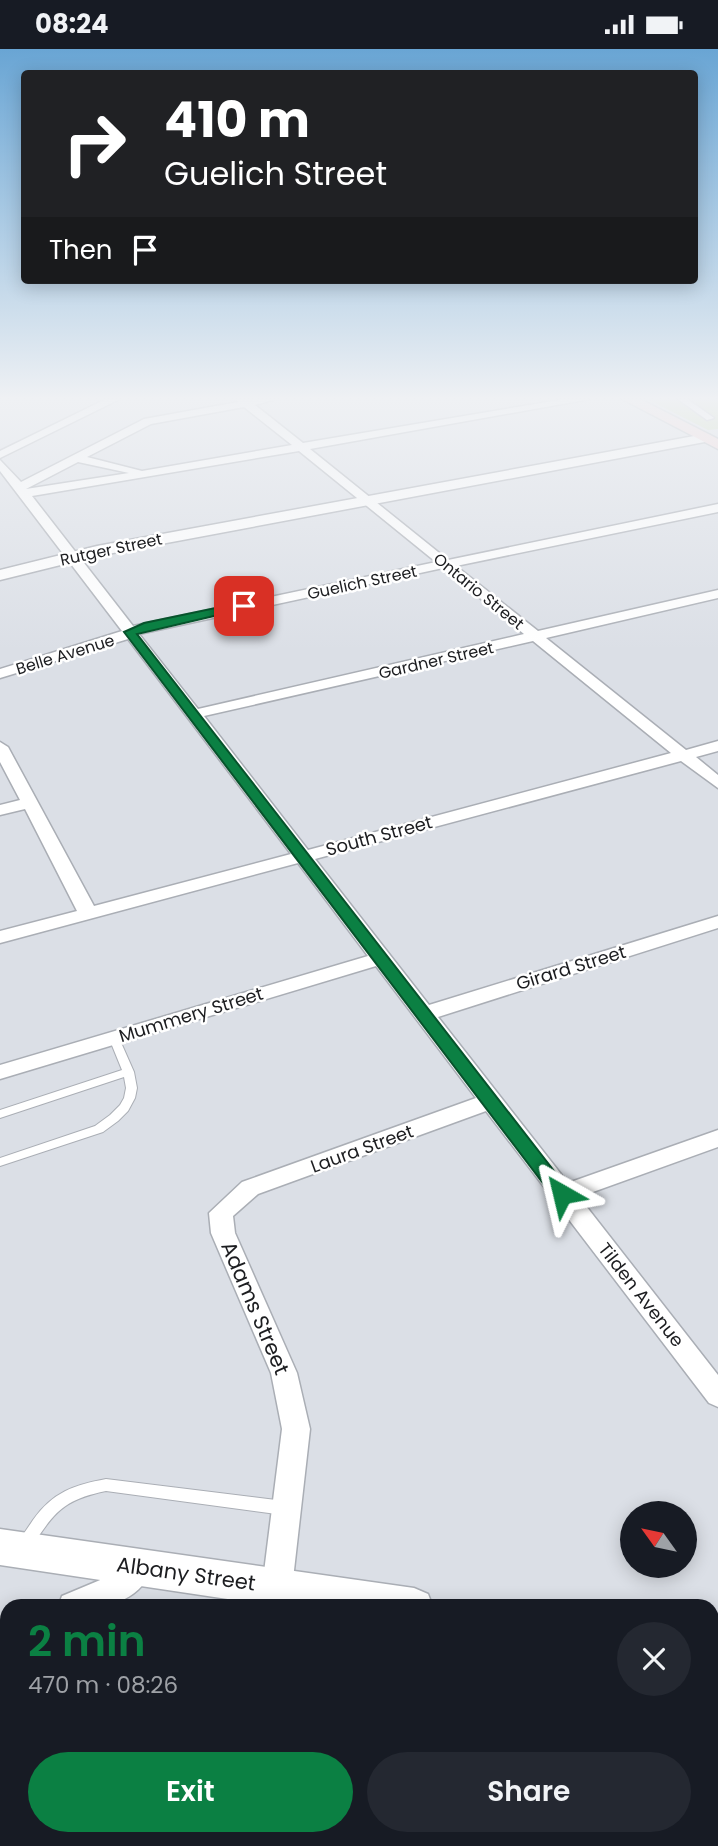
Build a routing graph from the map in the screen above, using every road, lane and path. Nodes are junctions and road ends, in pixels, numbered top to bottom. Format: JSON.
{"nodes":[{"id":1,"x":15,"y":483,"type":"edge"},
{"id":2,"x":35,"y":483,"type":"edge"},
{"id":3,"x":78,"y":483,"type":"edge"},
{"id":4,"x":345,"y":483,"type":"edge"},
{"id":5,"x":470,"y":483,"type":"edge"},
{"id":6,"x":21,"y":491,"type":"junction"},
{"id":7,"x":367,"y":501,"type":"junction"},
{"id":8,"x":718,"y":508,"type":"edge"},
{"id":9,"x":71,"y":557,"type":"junction"},
{"id":10,"x":446,"y":565,"type":"junction"},
{"id":11,"x":0,"y":575,"type":"edge"},
{"id":12,"x":718,"y":594,"type":"edge"},
{"id":13,"x":130,"y":632,"type":"junction"},
{"id":14,"x":536,"y":636,"type":"junction"},
{"id":15,"x":0,"y":674,"type":"edge"},
{"id":16,"x":194,"y":714,"type":"junction"},
{"id":17,"x":718,"y":746,"type":"edge"},
{"id":18,"x":0,"y":747,"type":"edge"},
{"id":19,"x":683,"y":755,"type":"junction"},
{"id":20,"x":718,"y":783,"type":"edge"},
{"id":21,"x":31,"y":803,"type":"junction"},
{"id":22,"x":0,"y":810,"type":"edge"},
{"id":23,"x":303,"y":857,"type":"junction"},
{"id":24,"x":88,"y":913,"type":"junction"},
{"id":25,"x":718,"y":922,"type":"edge"},
{"id":26,"x":0,"y":937,"type":"edge"},
{"id":27,"x":382,"y":958,"type":"junction"},
{"id":28,"x":424,"y":1014,"type":"junction"},
{"id":29,"x":114,"y":1038,"type":"junction"},
{"id":30,"x":0,"y":1072,"type":"edge"},
{"id":31,"x":129,"y":1072,"type":"junction"},
{"id":32,"x":490,"y":1101,"type":"junction"},
{"id":33,"x":0,"y":1114,"type":"edge"},
{"id":34,"x":718,"y":1138,"type":"edge"},
{"id":35,"x":0,"y":1162,"type":"edge"},
{"id":36,"x":562,"y":1194,"type":"junction"},
{"id":37,"x":234,"y":1199,"type":"joint"},
{"id":38,"x":718,"y":1395,"type":"edge"},
{"id":39,"x":288,"y":1508,"type":"junction"},
{"id":40,"x":11,"y":1548,"type":"edge"},
{"id":41,"x":138,"y":1568,"type":"junction"},
{"id":42,"x":277,"y":1588,"type":"junction"},
{"id":43,"x":91,"y":1599,"type":"edge"},
{"id":44,"x":356,"y":1599,"type":"edge"}],
"edges":[{"from":1,"to":6,"type":"street","name":"Tilden Avenue"},
{"from":2,"to":6,"type":"street"},
{"from":3,"to":6,"type":"street"},
{"from":4,"to":7,"type":"street","name":"Ontario Street"},
{"from":5,"to":7,"type":"street","name":"Rutger Street"},
{"from":6,"to":9,"type":"street","name":"Tilden Avenue"},
{"from":7,"to":9,"type":"street","name":"Rutger Street"},
{"from":7,"to":10,"type":"street","name":"Ontario Street"},
{"from":8,"to":10,"type":"street","name":"Guelich Street"},
{"from":9,"to":11,"type":"street","name":"Rutger Street"},
{"from":9,"to":13,"type":"street","name":"Tilden Avenue"},
{"from":10,"to":13,"type":"street","name":"Guelich Street"},
{"from":10,"to":14,"type":"street","name":"Ontario Street"},
{"from":12,"to":14,"type":"street","name":"Gardner Street"},
{"from":13,"to":15,"type":"street","name":"Belle Avenue"},
{"from":13,"to":16,"type":"street","name":"Tilden Avenue"},
{"from":14,"to":16,"type":"street","name":"Gardner Street"},
{"from":14,"to":19,"type":"street","name":"Ontario Street"},
{"from":16,"to":23,"type":"street","name":"Tilden Avenue"},
{"from":17,"to":19,"type":"street","name":"South Street"},
{"from":18,"to":21,"type":"street"},
{"from":19,"to":20,"type":"street","name":"Ontario Street"},
{"from":19,"to":23,"type":"street","name":"South Street"},
{"from":21,"to":22,"type":"street"},
{"from":21,"to":24,"type":"street"},
{"from":23,"to":24,"type":"street","name":"South Street"},
{"from":23,"to":27,"type":"street","name":"Tilden Avenue"},
{"from":24,"to":26,"type":"street","name":"South Street"},
{"from":25,"to":28,"type":"street","name":"Girard Street"},
{"from":27,"to":28,"type":"street","name":"Tilden Avenue"},
{"from":27,"to":29,"type":"street","name":"Mummery Street"},
{"from":28,"to":32,"type":"street","name":"Tilden Avenue"},
{"from":29,"to":30,"type":"street","name":"Mummery Street"},
{"from":29,"to":31,"type":"lane"},
{"from":31,"to":33,"type":"lane"},
{"from":31,"to":35,"type":"lane"},
{"from":32,"to":36,"type":"street","name":"Tilden Avenue"},
{"from":32,"to":37,"type":"street","name":"Laura Street"},
{"from":34,"to":36,"type":"street"},
{"from":36,"to":38,"type":"street","name":"Tilden Avenue"},
{"from":37,"to":39,"type":"street","name":"Adams Street"},
{"from":39,"to":40,"type":"lane"},
{"from":39,"to":42,"type":"street","name":"Adams Street"},
{"from":40,"to":41,"type":"street","name":"Albany Street"},
{"from":41,"to":42,"type":"street","name":"Albany Street"},
{"from":41,"to":43,"type":"street"},
{"from":42,"to":44,"type":"street","name":"Albany Street"}]}
